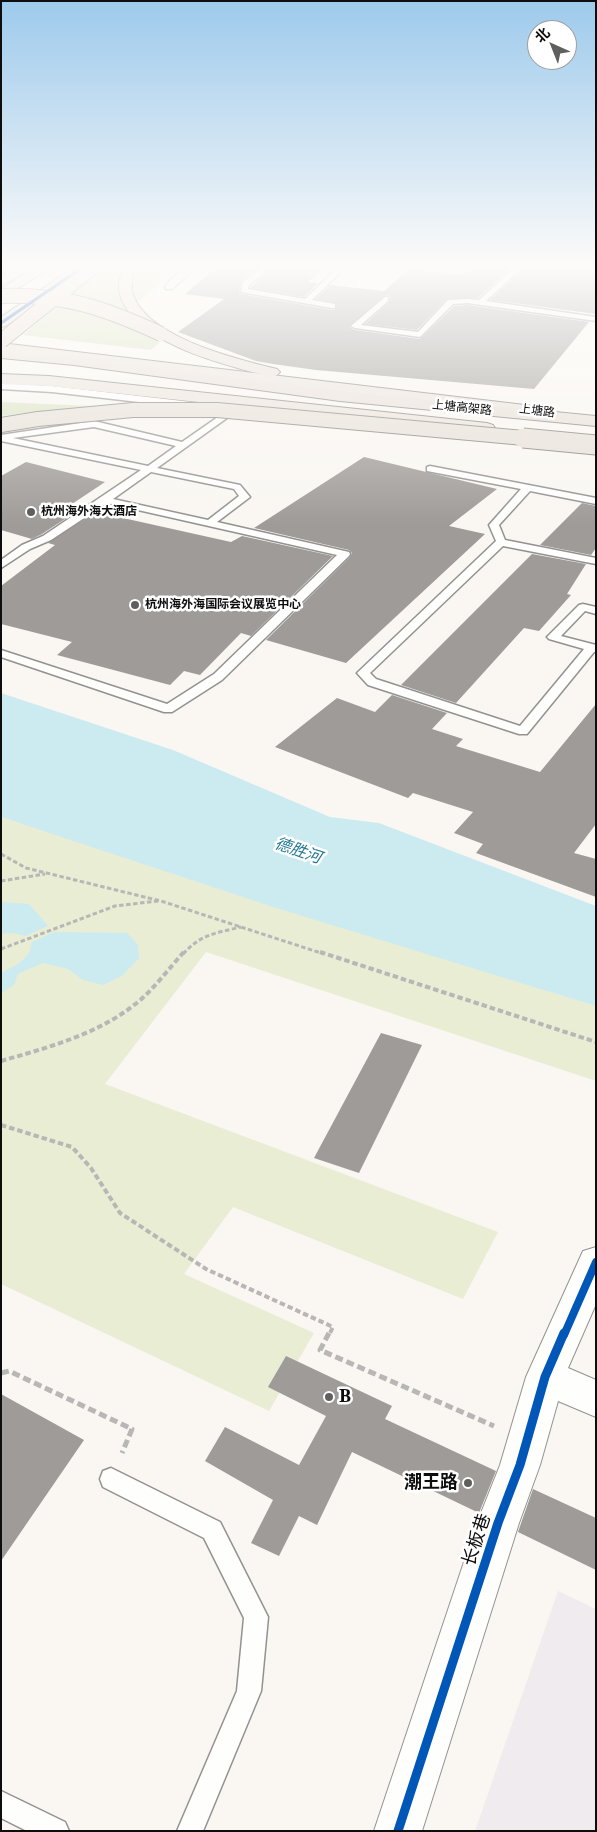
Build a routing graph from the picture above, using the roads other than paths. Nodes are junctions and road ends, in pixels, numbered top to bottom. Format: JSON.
{"nodes":[{"id":1,"x":48,"y":352,"type":"edge"},
{"id":2,"x":207,"y":352,"type":"edge"},
{"id":3,"x":1,"y":354,"type":"edge"},
{"id":4,"x":1,"y":367,"type":"edge"},
{"id":5,"x":1,"y":379,"type":"edge"},
{"id":6,"x":1,"y":386,"type":"edge"},
{"id":7,"x":239,"y":406,"type":"junction"},
{"id":8,"x":596,"y":410,"type":"edge"},
{"id":9,"x":596,"y":417,"type":"edge"},
{"id":10,"x":596,"y":421,"type":"edge"},
{"id":11,"x":1,"y":424,"type":"edge"},
{"id":12,"x":454,"y":424,"type":"junction"},
{"id":13,"x":596,"y":432,"type":"edge"},
{"id":14,"x":1,"y":437,"type":"edge"},
{"id":15,"x":596,"y":438,"type":"edge"},
{"id":16,"x":185,"y":445,"type":"junction"},
{"id":17,"x":537,"y":445,"type":"junction"},
{"id":18,"x":596,"y":445,"type":"edge"},
{"id":19,"x":596,"y":451,"type":"edge"},
{"id":20,"x":430,"y":469,"type":"dead end"},
{"id":21,"x":148,"y":470,"type":"junction"},
{"id":22,"x":528,"y":488,"type":"junction"},
{"id":23,"x":106,"y":500,"type":"junction"},
{"id":24,"x":596,"y":501,"type":"edge"},
{"id":25,"x":210,"y":523,"type":"junction"},
{"id":26,"x":501,"y":542,"type":"junction"},
{"id":27,"x":596,"y":561,"type":"edge"},
{"id":28,"x":1,"y":565,"type":"edge"},
{"id":29,"x":596,"y":611,"type":"edge"},
{"id":30,"x":593,"y":648,"type":"edge"},
{"id":31,"x":1,"y":653,"type":"edge"},
{"id":32,"x":596,"y":1262,"type":"edge"},
{"id":33,"x":545,"y":1377,"type":"junction"},
{"id":34,"x":596,"y":1399,"type":"edge"},
{"id":35,"x":111,"y":1479,"type":"road end"},
{"id":36,"x":1,"y":1804,"type":"edge"},
{"id":37,"x":56,"y":1831,"type":"edge"},
{"id":38,"x":190,"y":1831,"type":"edge"},
{"id":39,"x":398,"y":1831,"type":"edge"}],
"edges":[{"from":1,"to":9,"type":"main road","name":"上塘路"},
{"from":2,"to":8,"type":"highway"},
{"from":3,"to":10,"type":"highway","name":"上塘高架路"},
{"from":4,"to":13,"type":"highway","name":"上塘高架路"},
{"from":5,"to":7,"type":"main road","name":"上塘路"},
{"from":6,"to":7,"type":"lane"},
{"from":7,"to":12,"type":"main road","name":"上塘路"},
{"from":7,"to":16,"type":"lane"},
{"from":7,"to":17,"type":"lane"},
{"from":11,"to":18,"type":"highway","bridge":true},
{"from":12,"to":15,"type":"main road","name":"上塘路"},
{"from":12,"to":17,"type":"main road"},
{"from":14,"to":16,"type":"lane"},
{"from":14,"to":21,"type":"lane"},
{"from":16,"to":21,"type":"lane"},
{"from":17,"to":19,"type":"lane"},
{"from":20,"to":22,"type":"lane"},
{"from":21,"to":23,"type":"lane"},
{"from":21,"to":25,"type":"lane"},
{"from":22,"to":24,"type":"lane"},
{"from":22,"to":26,"type":"lane"},
{"from":23,"to":25,"type":"lane"},
{"from":23,"to":28,"type":"lane"},
{"from":25,"to":31,"type":"lane"},
{"from":26,"to":27,"type":"lane"},
{"from":26,"to":30,"type":"lane"},
{"from":29,"to":30,"type":"lane"},
{"from":32,"to":33,"type":"street","name":"长板巷"},
{"from":33,"to":34,"type":"street"},
{"from":33,"to":39,"type":"street","name":"长板巷"},
{"from":35,"to":38,"type":"lane"},
{"from":36,"to":37,"type":"lane"}]}
